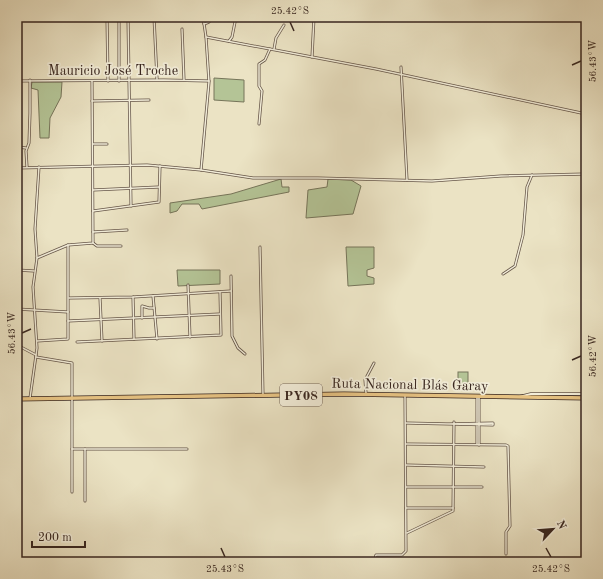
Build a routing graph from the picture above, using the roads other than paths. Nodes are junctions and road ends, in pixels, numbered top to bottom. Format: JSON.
{"nodes":[{"id":1,"x":107,"y":17,"type":"edge"},
{"id":2,"x":119,"y":17,"type":"edge"},
{"id":3,"x":128,"y":17,"type":"edge"},
{"id":4,"x":166,"y":17,"type":"edge"},
{"id":5,"x":203,"y":17,"type":"edge"},
{"id":6,"x":212,"y":17,"type":"edge"},
{"id":7,"x":236,"y":17,"type":"edge"},
{"id":8,"x":314,"y":17,"type":"edge"},
{"id":9,"x":154,"y":18,"type":"edge"},
{"id":10,"x":204,"y":24,"type":"junction"},
{"id":11,"x":284,"y":25,"type":"dead end"},
{"id":12,"x":182,"y":30,"type":"dead end"},
{"id":13,"x":206,"y":37,"type":"junction"},
{"id":14,"x":229,"y":41,"type":"junction"},
{"id":15,"x":270,"y":49,"type":"junction"},
{"id":16,"x":274,"y":49,"type":"junction"},
{"id":17,"x":312,"y":57,"type":"junction"},
{"id":18,"x":401,"y":67,"type":"dead end"},
{"id":19,"x":401,"y":76,"type":"junction"},
{"id":20,"x":30,"y":80,"type":"junction"},
{"id":21,"x":128,"y":80,"type":"junction"},
{"id":22,"x":157,"y":80,"type":"junction"},
{"id":23,"x":184,"y":80,"type":"junction"},
{"id":24,"x":17,"y":81,"type":"edge"},
{"id":25,"x":92,"y":81,"type":"junction"},
{"id":26,"x":108,"y":81,"type":"junction"},
{"id":27,"x":119,"y":81,"type":"junction"},
{"id":28,"x":210,"y":82,"type":"junction"},
{"id":29,"x":128,"y":100,"type":"junction"},
{"id":30,"x":149,"y":100,"type":"dead end"},
{"id":31,"x":92,"y":101,"type":"junction"},
{"id":32,"x":586,"y":114,"type":"edge"},
{"id":33,"x":259,"y":124,"type":"dead end"},
{"id":34,"x":18,"y":125,"type":"edge"},
{"id":35,"x":93,"y":144,"type":"junction"},
{"id":36,"x":107,"y":144,"type":"dead end"},
{"id":37,"x":18,"y":147,"type":"junction"},
{"id":38,"x":26,"y":148,"type":"junction"},
{"id":39,"x":18,"y":158,"type":"dead end"},
{"id":40,"x":129,"y":165,"type":"junction"},
{"id":41,"x":93,"y":166,"type":"junction"},
{"id":42,"x":160,"y":166,"type":"junction"},
{"id":43,"x":39,"y":167,"type":"junction"},
{"id":44,"x":17,"y":168,"type":"edge"},
{"id":45,"x":27,"y":168,"type":"junction"},
{"id":46,"x":201,"y":170,"type":"junction"},
{"id":47,"x":586,"y":174,"type":"edge"},
{"id":48,"x":532,"y":176,"type":"junction"},
{"id":49,"x":407,"y":180,"type":"junction"},
{"id":50,"x":130,"y":187,"type":"junction"},
{"id":51,"x":158,"y":187,"type":"junction"},
{"id":52,"x":93,"y":190,"type":"junction"},
{"id":53,"x":131,"y":206,"type":"junction"},
{"id":54,"x":93,"y":211,"type":"junction"},
{"id":55,"x":127,"y":230,"type":"dead end"},
{"id":56,"x":93,"y":232,"type":"junction"},
{"id":57,"x":93,"y":243,"type":"junction"},
{"id":58,"x":68,"y":245,"type":"junction"},
{"id":59,"x":121,"y":246,"type":"dead end"},
{"id":60,"x":260,"y":247,"type":"dead end"},
{"id":61,"x":37,"y":258,"type":"junction"},
{"id":62,"x":17,"y":270,"type":"edge"},
{"id":63,"x":34,"y":271,"type":"junction"},
{"id":64,"x":503,"y":274,"type":"dead end"},
{"id":65,"x":231,"y":276,"type":"dead end"},
{"id":66,"x":188,"y":285,"type":"dead end"},
{"id":67,"x":231,"y":291,"type":"junction"},
{"id":68,"x":220,"y":292,"type":"junction"},
{"id":69,"x":189,"y":293,"type":"junction"},
{"id":70,"x":153,"y":296,"type":"junction"},
{"id":71,"x":133,"y":297,"type":"junction"},
{"id":72,"x":69,"y":298,"type":"junction"},
{"id":73,"x":100,"y":298,"type":"junction"},
{"id":74,"x":155,"y":308,"type":"junction"},
{"id":75,"x":17,"y":309,"type":"edge"},
{"id":76,"x":34,"y":310,"type":"junction"},
{"id":77,"x":68,"y":312,"type":"junction"},
{"id":78,"x":220,"y":314,"type":"junction"},
{"id":79,"x":189,"y":315,"type":"junction"},
{"id":80,"x":156,"y":317,"type":"junction"},
{"id":81,"x":133,"y":318,"type":"junction"},
{"id":82,"x":142,"y":318,"type":"junction"},
{"id":83,"x":101,"y":319,"type":"junction"},
{"id":84,"x":68,"y":320,"type":"junction"},
{"id":85,"x":190,"y":337,"type":"junction"},
{"id":86,"x":157,"y":338,"type":"junction"},
{"id":87,"x":37,"y":340,"type":"junction"},
{"id":88,"x":134,"y":340,"type":"junction"},
{"id":89,"x":102,"y":341,"type":"junction"},
{"id":90,"x":77,"y":342,"type":"dead end"},
{"id":91,"x":17,"y":345,"type":"edge"},
{"id":92,"x":245,"y":354,"type":"dead end"},
{"id":93,"x":36,"y":356,"type":"junction"},
{"id":94,"x":374,"y":364,"type":"dead end"},
{"id":95,"x":366,"y":394,"type":"junction"},
{"id":96,"x":405,"y":394,"type":"junction"},
{"id":97,"x":586,"y":394,"type":"edge"},
{"id":98,"x":263,"y":395,"type":"junction"},
{"id":99,"x":478,"y":396,"type":"junction"},
{"id":100,"x":519,"y":396,"type":"junction"},
{"id":101,"x":30,"y":398,"type":"junction"},
{"id":102,"x":72,"y":398,"type":"junction"},
{"id":103,"x":586,"y":398,"type":"edge"},
{"id":104,"x":17,"y":399,"type":"edge"},
{"id":105,"x":406,"y":423,"type":"junction"},
{"id":106,"x":454,"y":424,"type":"junction"},
{"id":107,"x":478,"y":424,"type":"junction"},
{"id":108,"x":406,"y":444,"type":"junction"},
{"id":109,"x":454,"y":445,"type":"junction"},
{"id":110,"x":478,"y":445,"type":"junction"},
{"id":111,"x":72,"y":449,"type":"junction"},
{"id":112,"x":85,"y":449,"type":"junction"},
{"id":113,"x":188,"y":449,"type":"dead end"},
{"id":114,"x":406,"y":465,"type":"junction"},
{"id":115,"x":454,"y":466,"type":"junction"},
{"id":116,"x":484,"y":467,"type":"dead end"},
{"id":117,"x":406,"y":487,"type":"junction"},
{"id":118,"x":454,"y":487,"type":"junction"},
{"id":119,"x":482,"y":487,"type":"dead end"},
{"id":120,"x":72,"y":492,"type":"dead end"},
{"id":121,"x":85,"y":501,"type":"dead end"},
{"id":122,"x":406,"y":508,"type":"junction"},
{"id":123,"x":454,"y":508,"type":"junction"},
{"id":124,"x":406,"y":533,"type":"junction"},
{"id":125,"x":506,"y":554,"type":"dead end"},
{"id":126,"x":374,"y":562,"type":"edge"}],
"edges":[{"from":1,"to":26,"type":"street"},
{"from":2,"to":27,"type":"street"},
{"from":3,"to":9,"type":"street"},
{"from":3,"to":21,"type":"street"},
{"from":4,"to":9,"type":"street"},
{"from":5,"to":10,"type":"street"},
{"from":6,"to":10,"type":"street"},
{"from":7,"to":14,"type":"street"},
{"from":8,"to":17,"type":"street"},
{"from":9,"to":22,"type":"street"},
{"from":10,"to":13,"type":"street"},
{"from":11,"to":16,"type":"street"},
{"from":12,"to":23,"type":"street"},
{"from":13,"to":14,"type":"street"},
{"from":13,"to":28,"type":"street"},
{"from":14,"to":15,"type":"street"},
{"from":15,"to":16,"type":"street"},
{"from":15,"to":33,"type":"street"},
{"from":16,"to":17,"type":"street"},
{"from":17,"to":19,"type":"street"},
{"from":18,"to":19,"type":"street"},
{"from":19,"to":32,"type":"street"},
{"from":19,"to":49,"type":"street"},
{"from":20,"to":24,"type":"street","name":"Mauricio José Troche"},
{"from":20,"to":25,"type":"street","name":"Mauricio José Troche"},
{"from":20,"to":38,"type":"street"},
{"from":21,"to":22,"type":"street","name":"Mauricio José Troche"},
{"from":21,"to":27,"type":"street","name":"Mauricio José Troche"},
{"from":21,"to":29,"type":"street"},
{"from":22,"to":23,"type":"street","name":"Mauricio José Troche"},
{"from":23,"to":28,"type":"street","name":"Mauricio José Troche"},
{"from":25,"to":26,"type":"street","name":"Mauricio José Troche"},
{"from":25,"to":31,"type":"street"},
{"from":26,"to":27,"type":"street","name":"Mauricio José Troche"},
{"from":28,"to":46,"type":"street"},
{"from":29,"to":30,"type":"street"},
{"from":29,"to":31,"type":"street"},
{"from":29,"to":40,"type":"street"},
{"from":31,"to":35,"type":"street"},
{"from":34,"to":37,"type":"street"},
{"from":35,"to":36,"type":"street"},
{"from":35,"to":41,"type":"street"},
{"from":37,"to":38,"type":"street"},
{"from":37,"to":39,"type":"street"},
{"from":38,"to":45,"type":"street"},
{"from":40,"to":41,"type":"street"},
{"from":40,"to":42,"type":"street"},
{"from":40,"to":50,"type":"street"},
{"from":41,"to":43,"type":"street"},
{"from":41,"to":52,"type":"street"},
{"from":42,"to":46,"type":"street"},
{"from":42,"to":51,"type":"street"},
{"from":43,"to":45,"type":"street"},
{"from":43,"to":61,"type":"street"},
{"from":44,"to":45,"type":"street"},
{"from":46,"to":49,"type":"street"},
{"from":47,"to":48,"type":"street"},
{"from":48,"to":49,"type":"street"},
{"from":48,"to":64,"type":"street"},
{"from":50,"to":51,"type":"street"},
{"from":50,"to":52,"type":"street"},
{"from":50,"to":53,"type":"street"},
{"from":51,"to":53,"type":"street"},
{"from":52,"to":54,"type":"street"},
{"from":53,"to":54,"type":"street"},
{"from":54,"to":56,"type":"street"},
{"from":55,"to":56,"type":"street"},
{"from":56,"to":57,"type":"street"},
{"from":57,"to":58,"type":"street"},
{"from":57,"to":59,"type":"street"},
{"from":58,"to":61,"type":"street"},
{"from":58,"to":72,"type":"street"},
{"from":60,"to":98,"type":"street"},
{"from":61,"to":63,"type":"street"},
{"from":62,"to":63,"type":"street"},
{"from":63,"to":76,"type":"street"},
{"from":65,"to":67,"type":"street"},
{"from":66,"to":69,"type":"street"},
{"from":67,"to":68,"type":"street"},
{"from":67,"to":92,"type":"street"},
{"from":68,"to":69,"type":"street"},
{"from":68,"to":78,"type":"street"},
{"from":69,"to":70,"type":"street"},
{"from":69,"to":79,"type":"street"},
{"from":70,"to":71,"type":"street"},
{"from":70,"to":74,"type":"street"},
{"from":71,"to":73,"type":"street"},
{"from":71,"to":81,"type":"street"},
{"from":72,"to":73,"type":"street"},
{"from":72,"to":77,"type":"street"},
{"from":73,"to":83,"type":"street"},
{"from":74,"to":80,"type":"street"},
{"from":74,"to":82,"type":"street"},
{"from":75,"to":76,"type":"street"},
{"from":76,"to":77,"type":"street"},
{"from":76,"to":87,"type":"street"},
{"from":77,"to":84,"type":"street"},
{"from":78,"to":79,"type":"street"},
{"from":78,"to":85,"type":"street"},
{"from":79,"to":80,"type":"street"},
{"from":79,"to":85,"type":"street"},
{"from":80,"to":82,"type":"street"},
{"from":80,"to":86,"type":"street"},
{"from":81,"to":82,"type":"street"},
{"from":81,"to":83,"type":"street"},
{"from":81,"to":88,"type":"street"},
{"from":83,"to":84,"type":"street"},
{"from":83,"to":89,"type":"street"},
{"from":84,"to":87,"type":"street"},
{"from":85,"to":86,"type":"street"},
{"from":86,"to":88,"type":"street"},
{"from":87,"to":93,"type":"street"},
{"from":88,"to":89,"type":"street"},
{"from":89,"to":90,"type":"street"},
{"from":91,"to":93,"type":"street"},
{"from":93,"to":101,"type":"street"},
{"from":93,"to":102,"type":"street"},
{"from":94,"to":95,"type":"street"},
{"from":95,"to":96,"type":"highway","name":"Ruta Nacional Blás Garay","number":"PY08"},
{"from":95,"to":98,"type":"highway","name":"Ruta Nacional Blás Garay","number":"PY08"},
{"from":96,"to":99,"type":"highway","name":"Ruta Nacional Blás Garay","number":"PY08"},
{"from":96,"to":105,"type":"street"},
{"from":97,"to":100,"type":"street"},
{"from":98,"to":102,"type":"highway","name":"Ruta Nacional Blás Garay","number":"PY08"},
{"from":99,"to":100,"type":"highway","name":"Ruta Nacional Blás Garay","number":"PY08"},
{"from":99,"to":107,"type":"street"},
{"from":100,"to":103,"type":"highway","name":"Ruta Nacional Blás Garay","number":"PY08"},
{"from":101,"to":102,"type":"highway","name":"Ruta Nacional Blás Garay","number":"PY08"},
{"from":101,"to":104,"type":"highway","name":"Ruta Nacional Blás Garay","number":"PY08"},
{"from":102,"to":111,"type":"street"},
{"from":105,"to":106,"type":"street"},
{"from":105,"to":108,"type":"street"},
{"from":106,"to":107,"type":"street"},
{"from":106,"to":109,"type":"street"},
{"from":107,"to":107,"type":"street"},
{"from":107,"to":110,"type":"street"},
{"from":108,"to":109,"type":"street"},
{"from":108,"to":114,"type":"street"},
{"from":109,"to":110,"type":"street"},
{"from":109,"to":115,"type":"street"},
{"from":110,"to":125,"type":"street"},
{"from":111,"to":112,"type":"street"},
{"from":111,"to":120,"type":"street"},
{"from":112,"to":113,"type":"street"},
{"from":112,"to":121,"type":"street"},
{"from":114,"to":115,"type":"street"},
{"from":114,"to":117,"type":"street"},
{"from":115,"to":116,"type":"street"},
{"from":115,"to":118,"type":"street"},
{"from":117,"to":118,"type":"street"},
{"from":117,"to":122,"type":"street"},
{"from":118,"to":119,"type":"street"},
{"from":118,"to":123,"type":"street"},
{"from":122,"to":123,"type":"street"},
{"from":122,"to":124,"type":"street"},
{"from":123,"to":124,"type":"street"},
{"from":124,"to":126,"type":"street"}]}
